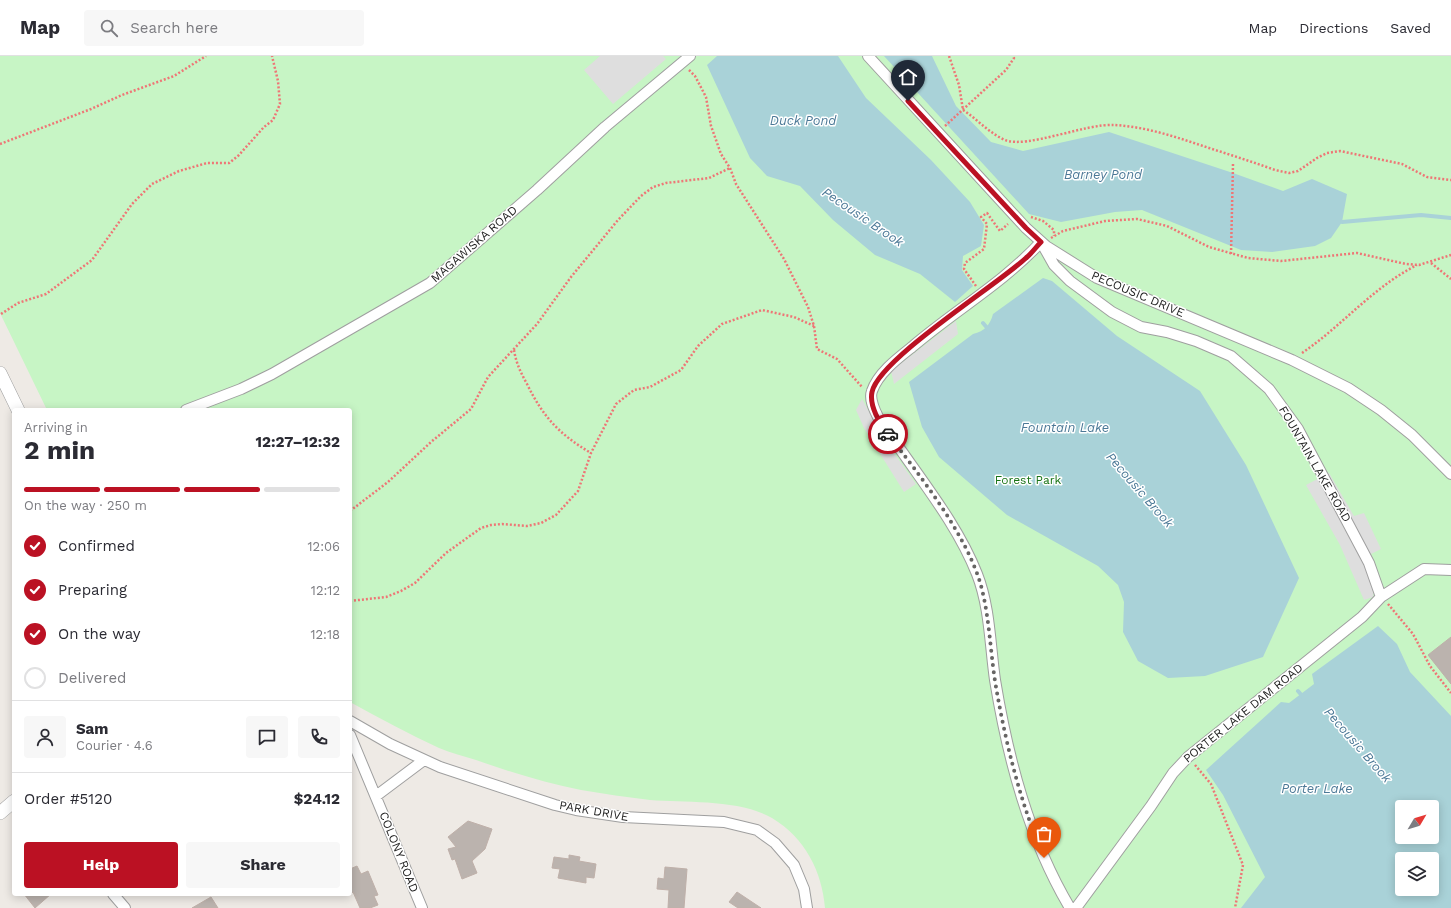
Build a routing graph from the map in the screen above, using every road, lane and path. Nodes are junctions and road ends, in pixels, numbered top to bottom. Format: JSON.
{"nodes":[{"id":1,"x":206,"y":56,"type":"edge"},
{"id":2,"x":272,"y":56,"type":"edge"},
{"id":3,"x":868,"y":56,"type":"edge"},
{"id":4,"x":949,"y":56,"type":"edge"},
{"id":5,"x":1013,"y":56,"type":"edge"},
{"id":6,"x":686,"y":59,"type":"edge"},
{"id":7,"x":963,"y":110,"type":"junction"},
{"id":8,"x":945,"y":126,"type":"dead end"},
{"id":9,"x":0,"y":144,"type":"edge"},
{"id":10,"x":1233,"y":164,"type":"dead end"},
{"id":11,"x":730,"y":168,"type":"junction"},
{"id":12,"x":1451,"y":180,"type":"edge"},
{"id":13,"x":1016,"y":217,"type":"junction"},
{"id":14,"x":1043,"y":244,"type":"junction"},
{"id":15,"x":1231,"y":254,"type":"junction"},
{"id":16,"x":1451,"y":255,"type":"edge"},
{"id":17,"x":1431,"y":263,"type":"junction"},
{"id":18,"x":1419,"y":265,"type":"junction"},
{"id":19,"x":1451,"y":279,"type":"edge"},
{"id":20,"x":982,"y":292,"type":"junction"},
{"id":21,"x":1,"y":314,"type":"edge"},
{"id":22,"x":814,"y":326,"type":"junction"},
{"id":23,"x":514,"y":349,"type":"junction"},
{"id":24,"x":1292,"y":360,"type":"junction"},
{"id":25,"x":0,"y":373,"type":"edge"},
{"id":26,"x":871,"y":393,"type":"junction"},
{"id":27,"x":17,"y":408,"type":"edge"},
{"id":28,"x":191,"y":408,"type":"edge"},
{"id":29,"x":591,"y":453,"type":"junction"},
{"id":30,"x":1451,"y":474,"type":"edge"},
{"id":31,"x":352,"y":509,"type":"edge"},
{"id":32,"x":1451,"y":570,"type":"edge"},
{"id":33,"x":1381,"y":597,"type":"junction"},
{"id":34,"x":352,"y":602,"type":"edge"},
{"id":35,"x":1451,"y":693,"type":"edge"},
{"id":36,"x":352,"y":721,"type":"edge"},
{"id":37,"x":352,"y":740,"type":"edge"},
{"id":38,"x":1188,"y":757,"type":"junction"},
{"id":39,"x":424,"y":760,"type":"junction"},
{"id":40,"x":376,"y":796,"type":"junction"},
{"id":41,"x":12,"y":803,"type":"edge"},
{"id":42,"x":0,"y":813,"type":"edge"},
{"id":43,"x":115,"y":896,"type":"edge"},
{"id":44,"x":125,"y":908,"type":"edge"},
{"id":45,"x":422,"y":908,"type":"edge"},
{"id":46,"x":807,"y":908,"type":"edge"},
{"id":47,"x":1070,"y":908,"type":"edge"},
{"id":48,"x":1076,"y":908,"type":"edge"},
{"id":49,"x":1235,"y":908,"type":"edge"}],
"edges":[{"from":1,"to":9,"type":"path"},
{"from":2,"to":21,"type":"path"},
{"from":3,"to":13,"type":"street","name":"PECOUSIC DRIVE"},
{"from":4,"to":7,"type":"path"},
{"from":5,"to":7,"type":"path"},
{"from":6,"to":11,"type":"path"},
{"from":6,"to":28,"type":"street","name":"MAGAWISKA ROAD"},
{"from":7,"to":8,"type":"path"},
{"from":7,"to":12,"type":"path"},
{"from":10,"to":15,"type":"path"},
{"from":11,"to":22,"type":"path"},
{"from":11,"to":23,"type":"path"},
{"from":13,"to":14,"type":"street","name":"PECOUSIC DRIVE"},
{"from":13,"to":20,"type":"path"},
{"from":14,"to":15,"type":"path"},
{"from":14,"to":20,"type":"street"},
{"from":14,"to":24,"type":"street","name":"PECOUSIC DRIVE"},
{"from":14,"to":33,"type":"street","name":"FOUNTAIN LAKE ROAD"},
{"from":15,"to":18,"type":"path"},
{"from":16,"to":17,"type":"path"},
{"from":17,"to":18,"type":"path"},
{"from":17,"to":19,"type":"path"},
{"from":18,"to":24,"type":"path"},
{"from":20,"to":26,"type":"street"},
{"from":22,"to":26,"type":"path"},
{"from":22,"to":29,"type":"path"},
{"from":23,"to":29,"type":"path"},
{"from":23,"to":31,"type":"path"},
{"from":24,"to":30,"type":"street","name":"PECOUSIC DRIVE"},
{"from":25,"to":27,"type":"street"},
{"from":26,"to":47,"type":"street"},
{"from":29,"to":34,"type":"path"},
{"from":32,"to":33,"type":"street","name":"PORTER LAKE DAM ROAD"},
{"from":33,"to":35,"type":"path"},
{"from":33,"to":38,"type":"street","name":"PORTER LAKE DAM ROAD"},
{"from":36,"to":39,"type":"street","name":"PARK DRIVE"},
{"from":37,"to":40,"type":"street","name":"COLONY ROAD"},
{"from":38,"to":48,"type":"street","name":"PORTER LAKE DAM ROAD"},
{"from":38,"to":49,"type":"path"},
{"from":39,"to":40,"type":"street","name":"COLONY ROAD"},
{"from":39,"to":46,"type":"street","name":"PARK DRIVE"},
{"from":40,"to":45,"type":"street","name":"COLONY ROAD"},
{"from":41,"to":42,"type":"street"},
{"from":43,"to":44,"type":"street"}]}
